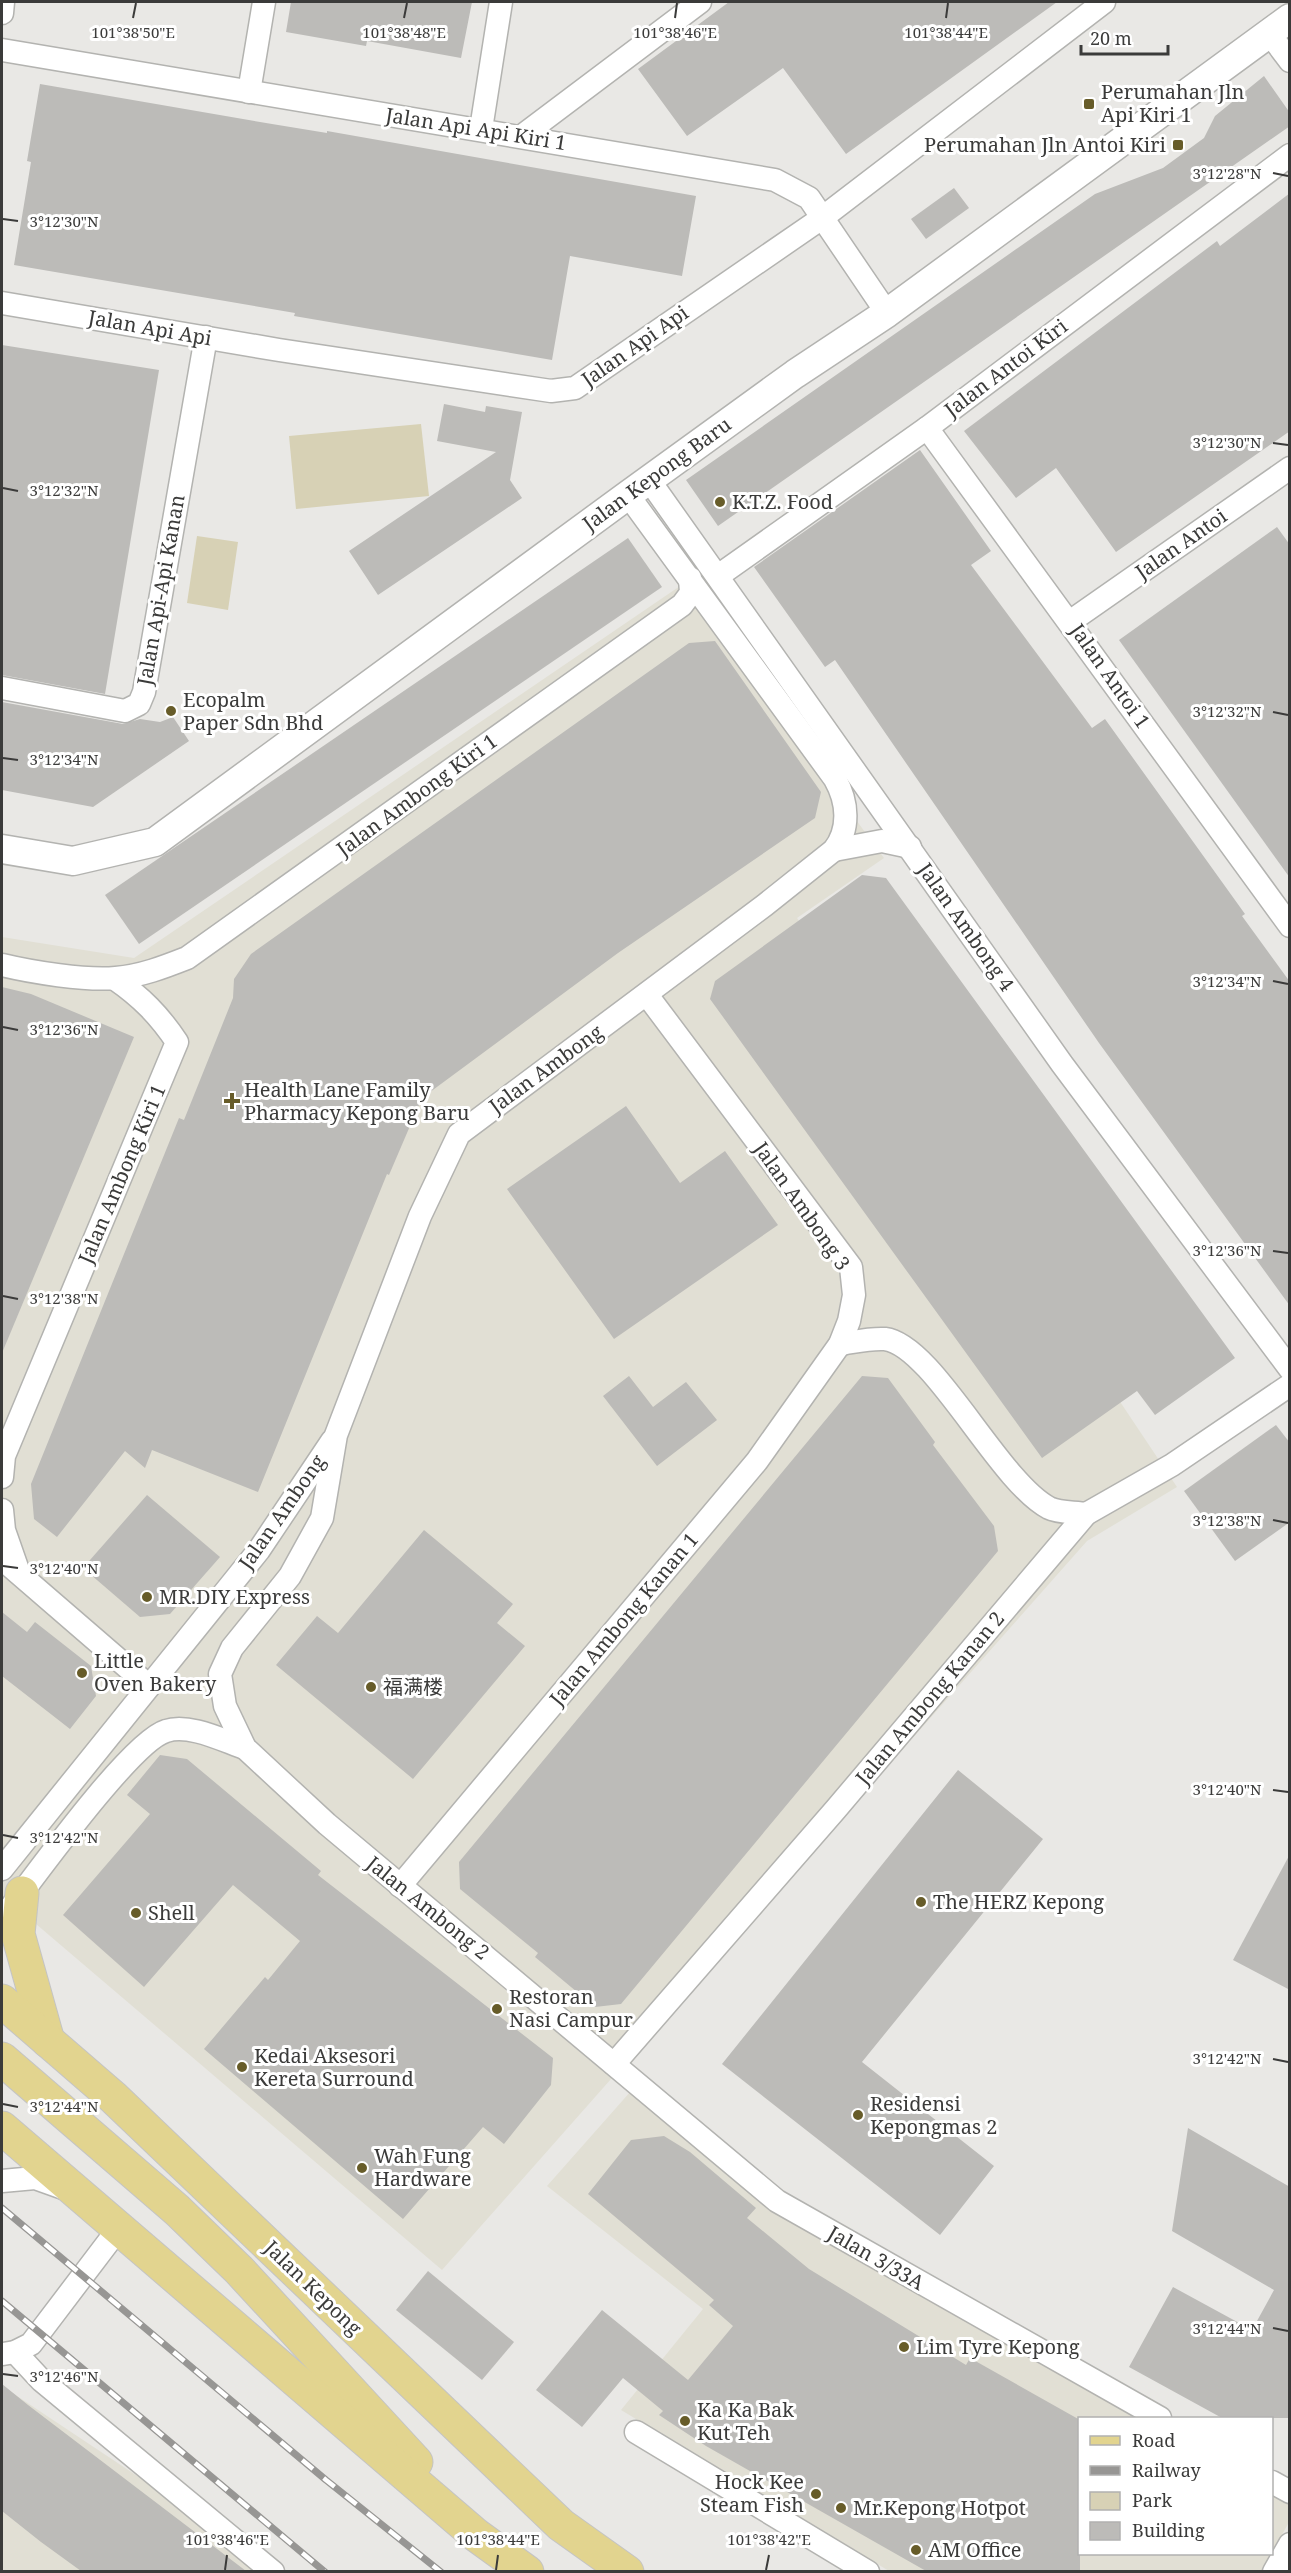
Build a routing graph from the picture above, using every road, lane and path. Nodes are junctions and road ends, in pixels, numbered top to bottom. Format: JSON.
{"nodes":[{"id":1,"x":3,"y":2,"type":"edge"},
{"id":2,"x":264,"y":2,"type":"edge"},
{"id":3,"x":501,"y":2,"type":"edge"},
{"id":4,"x":700,"y":2,"type":"edge"},
{"id":5,"x":1104,"y":2,"type":"edge"},
{"id":6,"x":2,"y":13,"type":"edge"},
{"id":7,"x":1279,"y":25,"type":"edge"},
{"id":8,"x":2,"y":50,"type":"edge"},
{"id":9,"x":1290,"y":61,"type":"edge"},
{"id":10,"x":249,"y":92,"type":"junction"},
{"id":11,"x":481,"y":129,"type":"junction"},
{"id":12,"x":522,"y":136,"type":"junction"},
{"id":13,"x":1290,"y":155,"type":"edge"},
{"id":14,"x":822,"y":218,"type":"junction"},
{"id":15,"x":2,"y":303,"type":"edge"},
{"id":16,"x":886,"y":313,"type":"junction"},
{"id":17,"x":206,"y":337,"type":"junction"},
{"id":18,"x":927,"y":428,"type":"junction"},
{"id":19,"x":1287,"y":476,"type":"edge"},
{"id":20,"x":638,"y":487,"type":"junction"},
{"id":21,"x":718,"y":576,"type":"junction"},
{"id":22,"x":690,"y":578,"type":"junction"},
{"id":23,"x":1071,"y":621,"type":"junction"},
{"id":24,"x":2,"y":688,"type":"edge"},
{"id":25,"x":910,"y":847,"type":"junction"},
{"id":26,"x":834,"y":850,"type":"junction"},
{"id":27,"x":4,"y":851,"type":"edge"},
{"id":28,"x":1290,"y":926,"type":"edge"},
{"id":29,"x":2,"y":965,"type":"edge"},
{"id":30,"x":115,"y":979,"type":"junction"},
{"id":31,"x":647,"y":995,"type":"junction"},
{"id":32,"x":840,"y":1344,"type":"junction"},
{"id":33,"x":1289,"y":1383,"type":"edge"},
{"id":34,"x":336,"y":1435,"type":"junction"},
{"id":35,"x":2,"y":1464,"type":"edge"},
{"id":36,"x":2,"y":1510,"type":"edge"},
{"id":37,"x":1086,"y":1514,"type":"junction"},
{"id":38,"x":2,"y":1559,"type":"edge"},
{"id":39,"x":20,"y":1575,"type":"junction"},
{"id":40,"x":149,"y":1686,"type":"junction"},
{"id":41,"x":245,"y":1749,"type":"junction"},
{"id":42,"x":12,"y":1881,"type":"edge"},
{"id":43,"x":400,"y":1886,"type":"junction"},
{"id":44,"x":2,"y":1919,"type":"edge"},
{"id":45,"x":2,"y":2001,"type":"edge"},
{"id":46,"x":48,"y":2041,"type":"junction"},
{"id":47,"x":2,"y":2059,"type":"edge"},
{"id":48,"x":614,"y":2064,"type":"junction"},
{"id":49,"x":2,"y":2128,"type":"edge"},
{"id":50,"x":2,"y":2181,"type":"edge"},
{"id":51,"x":83,"y":2198,"type":"junction"},
{"id":52,"x":119,"y":2228,"type":"junction"},
{"id":53,"x":8,"y":2353,"type":"edge"},
{"id":54,"x":1158,"y":2417,"type":"edge"},
{"id":55,"x":636,"y":2432,"type":"dead end"},
{"id":56,"x":1273,"y":2483,"type":"edge"},
{"id":57,"x":1290,"y":2492,"type":"edge"},
{"id":58,"x":476,"y":2535,"type":"junction"},
{"id":59,"x":1290,"y":2544,"type":"edge"},
{"id":60,"x":273,"y":2571,"type":"edge"},
{"id":61,"x":527,"y":2571,"type":"edge"},
{"id":62,"x":627,"y":2571,"type":"edge"},
{"id":63,"x":868,"y":2571,"type":"edge"},
{"id":64,"x":1274,"y":2571,"type":"edge"}],
"edges":[{"from":1,"to":6,"type":"street"},
{"from":2,"to":10,"type":"street"},
{"from":3,"to":11,"type":"street"},
{"from":4,"to":12,"type":"street"},
{"from":5,"to":14,"type":"street","name":"Jalan Api Api"},
{"from":7,"to":9,"type":"street"},
{"from":7,"to":16,"type":"street","name":"Jalan Kepong Baru"},
{"from":8,"to":10,"type":"street","name":"Jalan Api Api Kiri 1"},
{"from":10,"to":11,"type":"street","name":"Jalan Api Api Kiri 1"},
{"from":11,"to":12,"type":"street","name":"Jalan Api Api Kiri 1"},
{"from":12,"to":14,"type":"street","name":"Jalan Api Api Kiri 1"},
{"from":13,"to":18,"type":"street","name":"Jalan Antoi Kiri"},
{"from":14,"to":16,"type":"street","name":"Jalan Api Api Kiri 1"},
{"from":14,"to":17,"type":"street","name":"Jalan Api Api"},
{"from":15,"to":17,"type":"street","name":"Jalan Api Api"},
{"from":16,"to":20,"type":"street","name":"Jalan Kepong Baru"},
{"from":17,"to":24,"type":"street","name":"Jalan Api-Api Kanan"},
{"from":18,"to":21,"type":"street","name":"Jalan Antoi Kiri"},
{"from":18,"to":23,"type":"street","name":"Jalan Antoi 1"},
{"from":19,"to":23,"type":"street","name":"Jalan Antoi"},
{"from":20,"to":21,"type":"street","name":"Jalan Ambong 4"},
{"from":20,"to":22,"type":"street"},
{"from":20,"to":27,"type":"street","name":"Jalan Kepong Baru"},
{"from":21,"to":25,"type":"street","name":"Jalan Ambong 4"},
{"from":22,"to":26,"type":"street"},
{"from":22,"to":30,"type":"street","name":"Jalan Ambong Kiri 1"},
{"from":23,"to":28,"type":"street","name":"Jalan Antoi 1"},
{"from":25,"to":26,"type":"street"},
{"from":25,"to":33,"type":"street","name":"Jalan Ambong 4"},
{"from":26,"to":31,"type":"street","name":"Jalan Ambong"},
{"from":29,"to":30,"type":"street","name":"Jalan Ambong Kiri 1"},
{"from":30,"to":35,"type":"street","name":"Jalan Ambong Kiri 1"},
{"from":31,"to":32,"type":"street","name":"Jalan Ambong 3"},
{"from":31,"to":34,"type":"street","name":"Jalan Ambong"},
{"from":32,"to":37,"type":"street"},
{"from":32,"to":43,"type":"street","name":"Jalan Ambong Kanan 1"},
{"from":33,"to":37,"type":"street","name":"Jalan Ambong Kanan 2"},
{"from":34,"to":40,"type":"street","name":"Jalan Ambong"},
{"from":34,"to":41,"type":"street","name":"Jalan Ambong"},
{"from":36,"to":39,"type":"street"},
{"from":37,"to":48,"type":"street","name":"Jalan Ambong Kanan 2"},
{"from":38,"to":39,"type":"street"},
{"from":39,"to":40,"type":"street"},
{"from":40,"to":42,"type":"street","name":"Jalan Ambong"},
{"from":41,"to":42,"type":"street","name":"Jalan Ambong"},
{"from":41,"to":43,"type":"street","name":"Jalan Ambong 2"},
{"from":42,"to":44,"type":"street","name":"Jalan Ambong"},
{"from":42,"to":46,"type":"main road"},
{"from":43,"to":48,"type":"street","name":"Jalan Ambong 2"},
{"from":45,"to":46,"type":"main road","name":"Jalan Kepong"},
{"from":46,"to":62,"type":"main road","name":"Jalan Kepong"},
{"from":47,"to":58,"type":"main road"},
{"from":48,"to":54,"type":"street","name":"Jalan 3/33A"},
{"from":49,"to":51,"type":"main road"},
{"from":50,"to":51,"type":"street"},
{"from":51,"to":52,"type":"main road"},
{"from":52,"to":53,"type":"street"},
{"from":52,"to":58,"type":"main road"},
{"from":53,"to":60,"type":"street"},
{"from":55,"to":63,"type":"street"},
{"from":56,"to":57,"type":"street"},
{"from":58,"to":61,"type":"main road"},
{"from":59,"to":64,"type":"street"}]}
